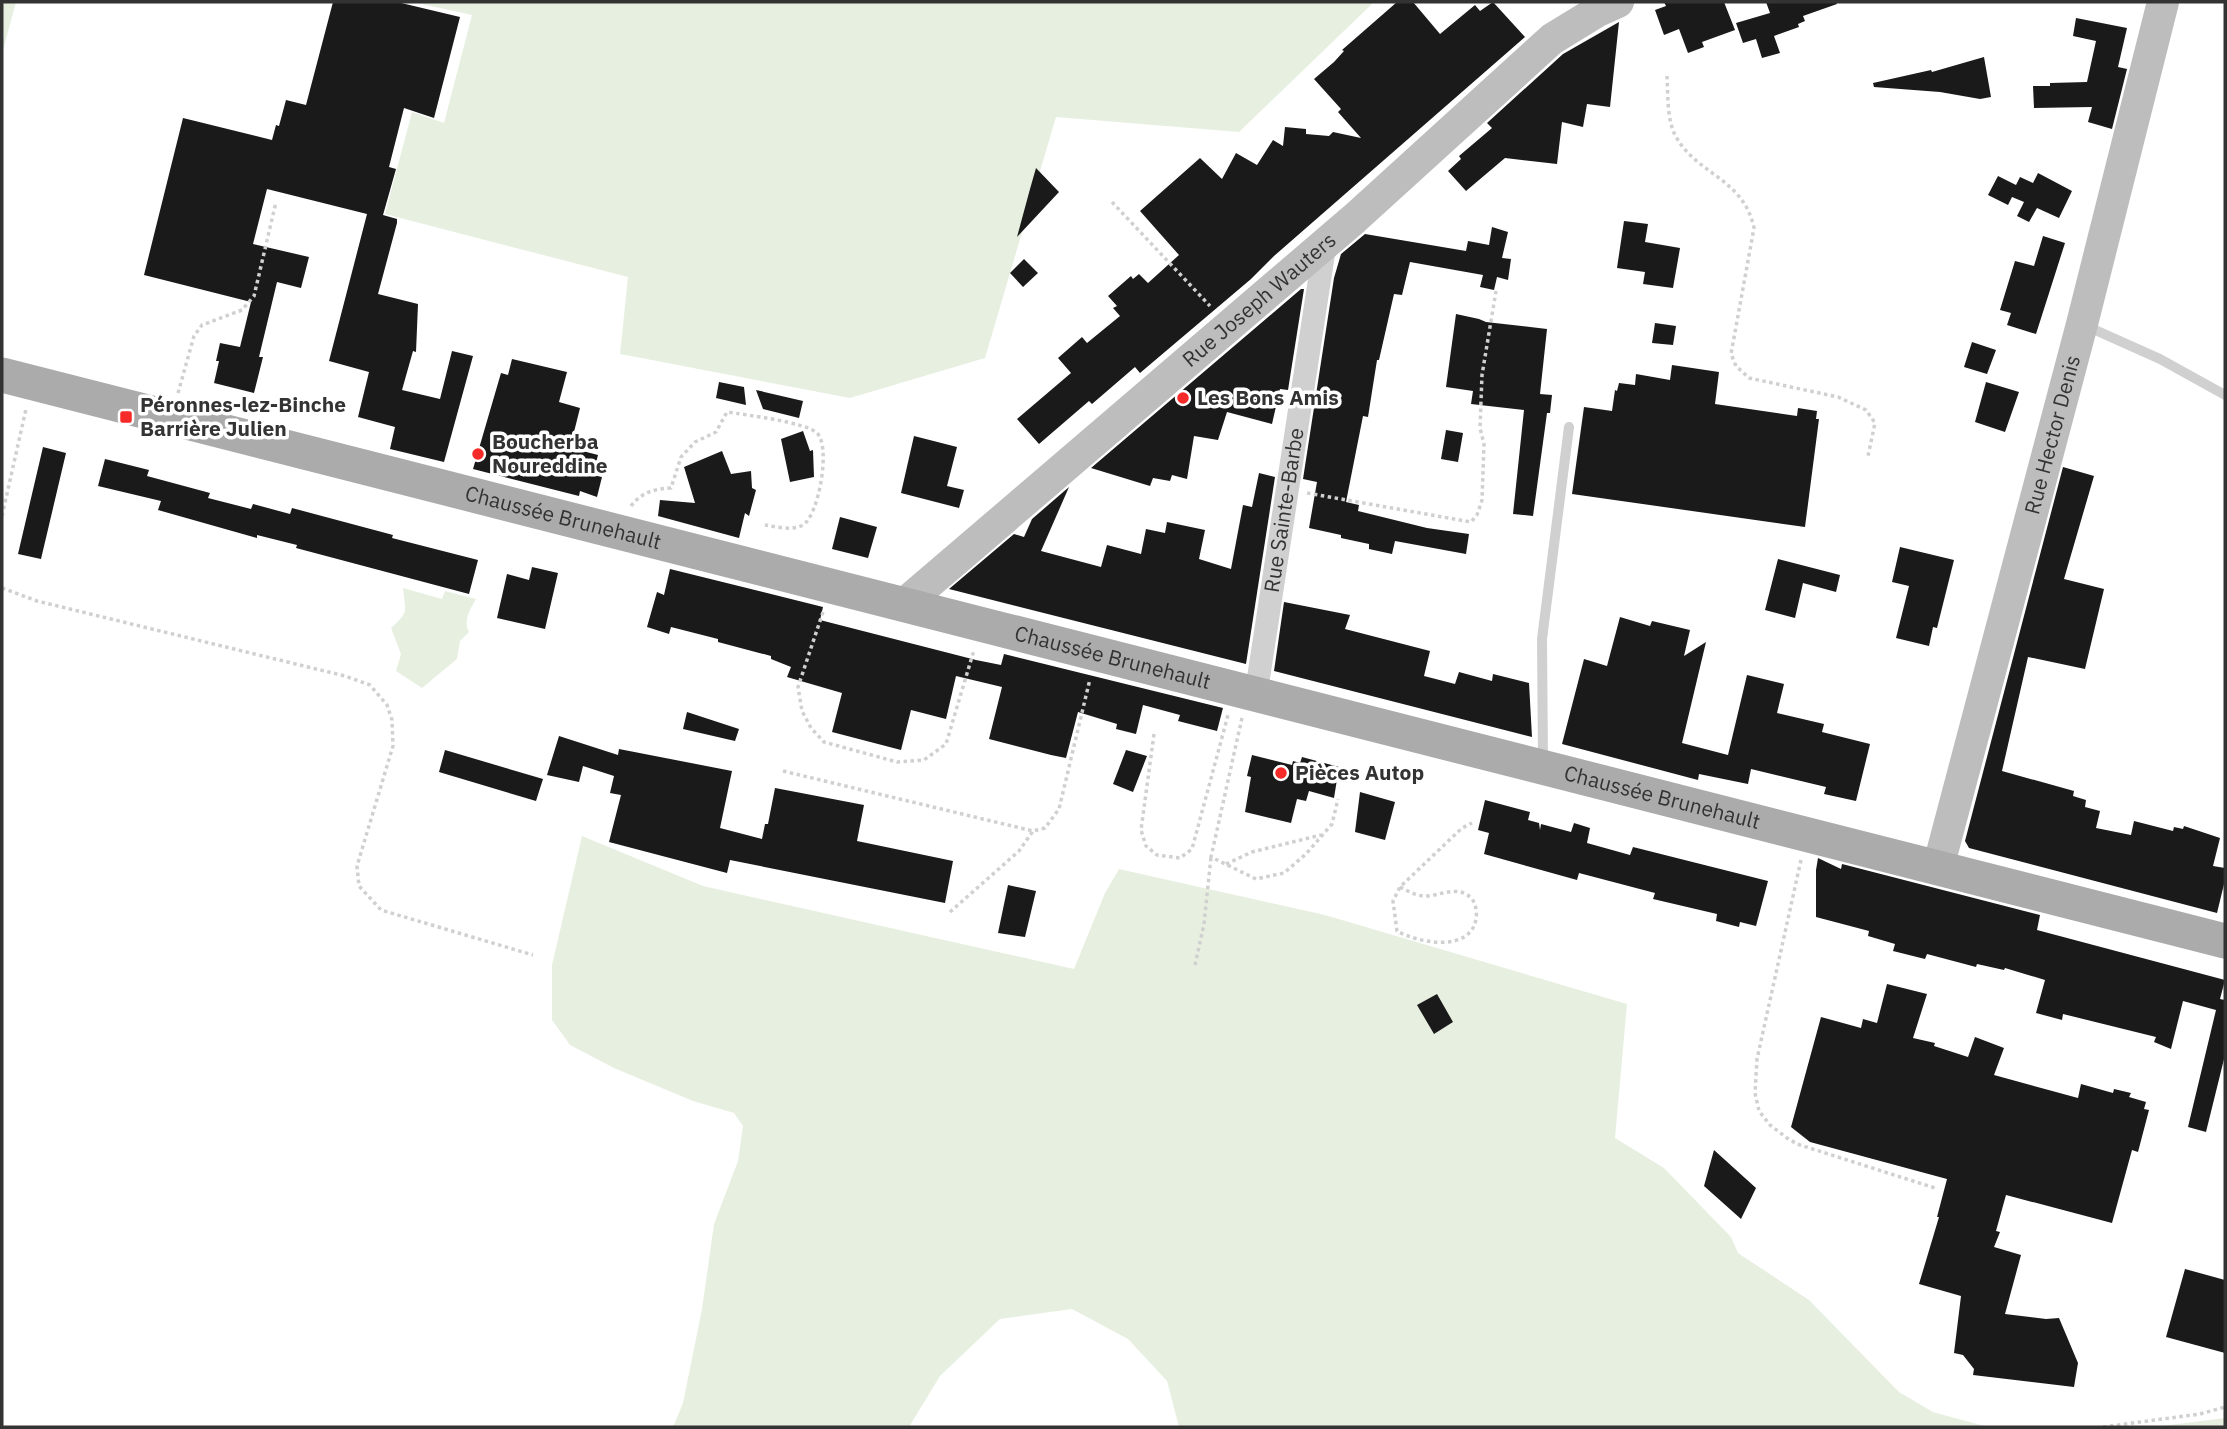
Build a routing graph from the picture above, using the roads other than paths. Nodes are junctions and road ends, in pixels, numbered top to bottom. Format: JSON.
{"nodes":[{"id":1,"x":1618,"y":2,"type":"edge"},
{"id":2,"x":2163,"y":2,"type":"edge"},
{"id":3,"x":1325,"y":244,"type":"junction"},
{"id":4,"x":2082,"y":324,"type":"junction"},
{"id":5,"x":17,"y":379,"type":"edge"},
{"id":6,"x":2225,"y":395,"type":"edge"},
{"id":7,"x":1569,"y":427,"type":"dead end"},
{"id":8,"x":903,"y":605,"type":"junction"},
{"id":9,"x":1246,"y":692,"type":"junction"},
{"id":10,"x":1543,"y":768,"type":"junction"},
{"id":11,"x":1938,"y":868,"type":"junction"},
{"id":12,"x":2225,"y":941,"type":"edge"}],
"edges":[{"from":1,"to":3,"type":"street","name":"Rue Joseph Wauters"},
{"from":2,"to":4,"type":"street","name":"Rue Hector Denis"},
{"from":3,"to":8,"type":"street","name":"Rue Joseph Wauters"},
{"from":3,"to":9,"type":"street","name":"Rue Sainte-Barbe"},
{"from":4,"to":6,"type":"lane"},
{"from":4,"to":11,"type":"street","name":"Rue Hector Denis"},
{"from":5,"to":8,"type":"main road","name":"Chaussée Brunehault"},
{"from":7,"to":10,"type":"lane"},
{"from":8,"to":9,"type":"main road","name":"Chaussée Brunehault"},
{"from":9,"to":10,"type":"main road","name":"Chaussée Brunehault"},
{"from":10,"to":11,"type":"main road","name":"Chaussée Brunehault"},
{"from":11,"to":12,"type":"main road","name":"Chaussée Brunehault"}]}
